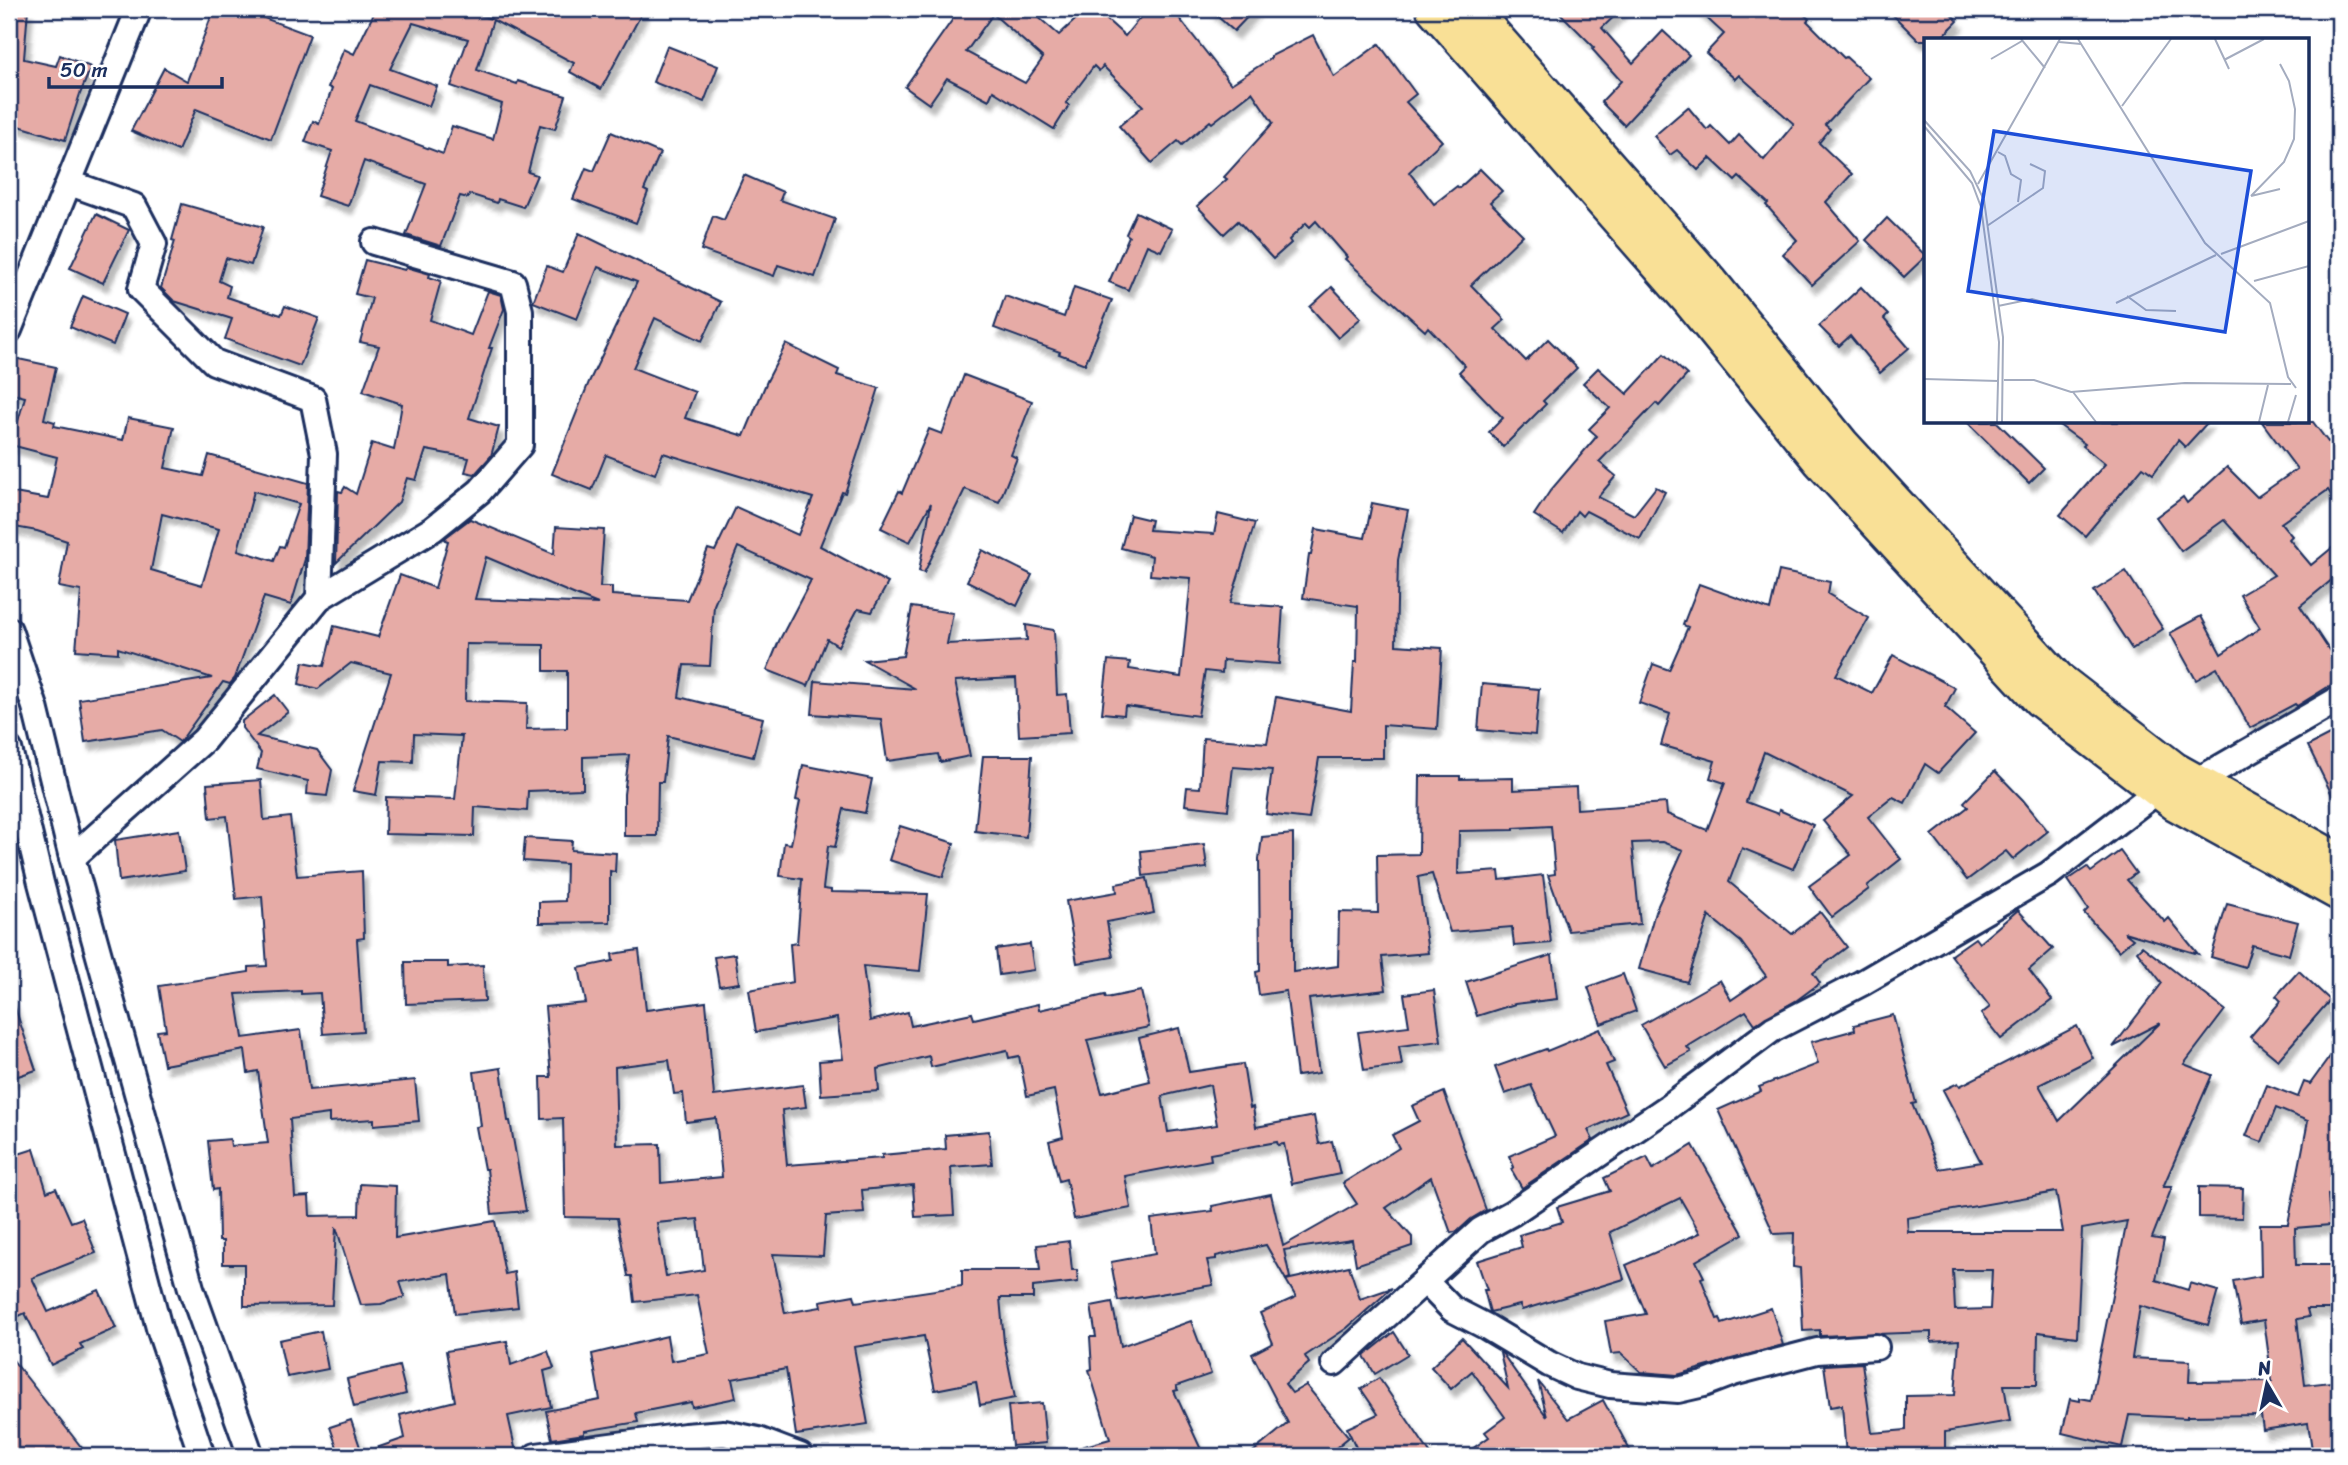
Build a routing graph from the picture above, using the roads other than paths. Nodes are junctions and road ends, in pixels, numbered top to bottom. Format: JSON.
{"nodes":[{"id":1,"x":139,"y":9,"type":"edge"},
{"id":2,"x":1433,"y":9,"type":"edge"},
{"id":3,"x":1472,"y":9,"type":"edge"},
{"id":4,"x":70,"y":183,"type":"junction"},
{"id":5,"x":374,"y":242,"type":"dead end"},
{"id":6,"x":9,"y":330,"type":"edge"},
{"id":7,"x":319,"y":598,"type":"junction"},
{"id":8,"x":9,"y":630,"type":"edge"},
{"id":9,"x":2339,"y":699,"type":"edge"},
{"id":10,"x":9,"y":749,"type":"edge"},
{"id":11,"x":2197,"y":781,"type":"junction"},
{"id":12,"x":2156,"y":792,"type":"junction"},
{"id":13,"x":72,"y":858,"type":"junction"},
{"id":14,"x":2339,"y":860,"type":"edge"},
{"id":15,"x":2339,"y":894,"type":"edge"},
{"id":16,"x":1425,"y":1281,"type":"junction"},
{"id":17,"x":1876,"y":1347,"type":"dead end"},
{"id":18,"x":1334,"y":1363,"type":"dead end"},
{"id":19,"x":202,"y":1456,"type":"edge"},
{"id":20,"x":251,"y":1456,"type":"edge"},
{"id":21,"x":537,"y":1456,"type":"edge"},
{"id":22,"x":800,"y":1456,"type":"edge"}],
"edges":[{"from":1,"to":4,"type":"street"},
{"from":2,"to":12,"type":"main road"},
{"from":3,"to":11,"type":"main road"},
{"from":4,"to":6,"type":"street"},
{"from":4,"to":7,"type":"street"},
{"from":5,"to":7,"type":"street"},
{"from":7,"to":13,"type":"street"},
{"from":8,"to":13,"type":"street"},
{"from":9,"to":11,"type":"street"},
{"from":10,"to":19,"type":"street"},
{"from":11,"to":14,"type":"main road"},
{"from":12,"to":15,"type":"main road"},
{"from":12,"to":16,"type":"street"},
{"from":13,"to":20,"type":"street"},
{"from":16,"to":17,"type":"street"},
{"from":16,"to":18,"type":"street"},
{"from":21,"to":22,"type":"street"}]}
